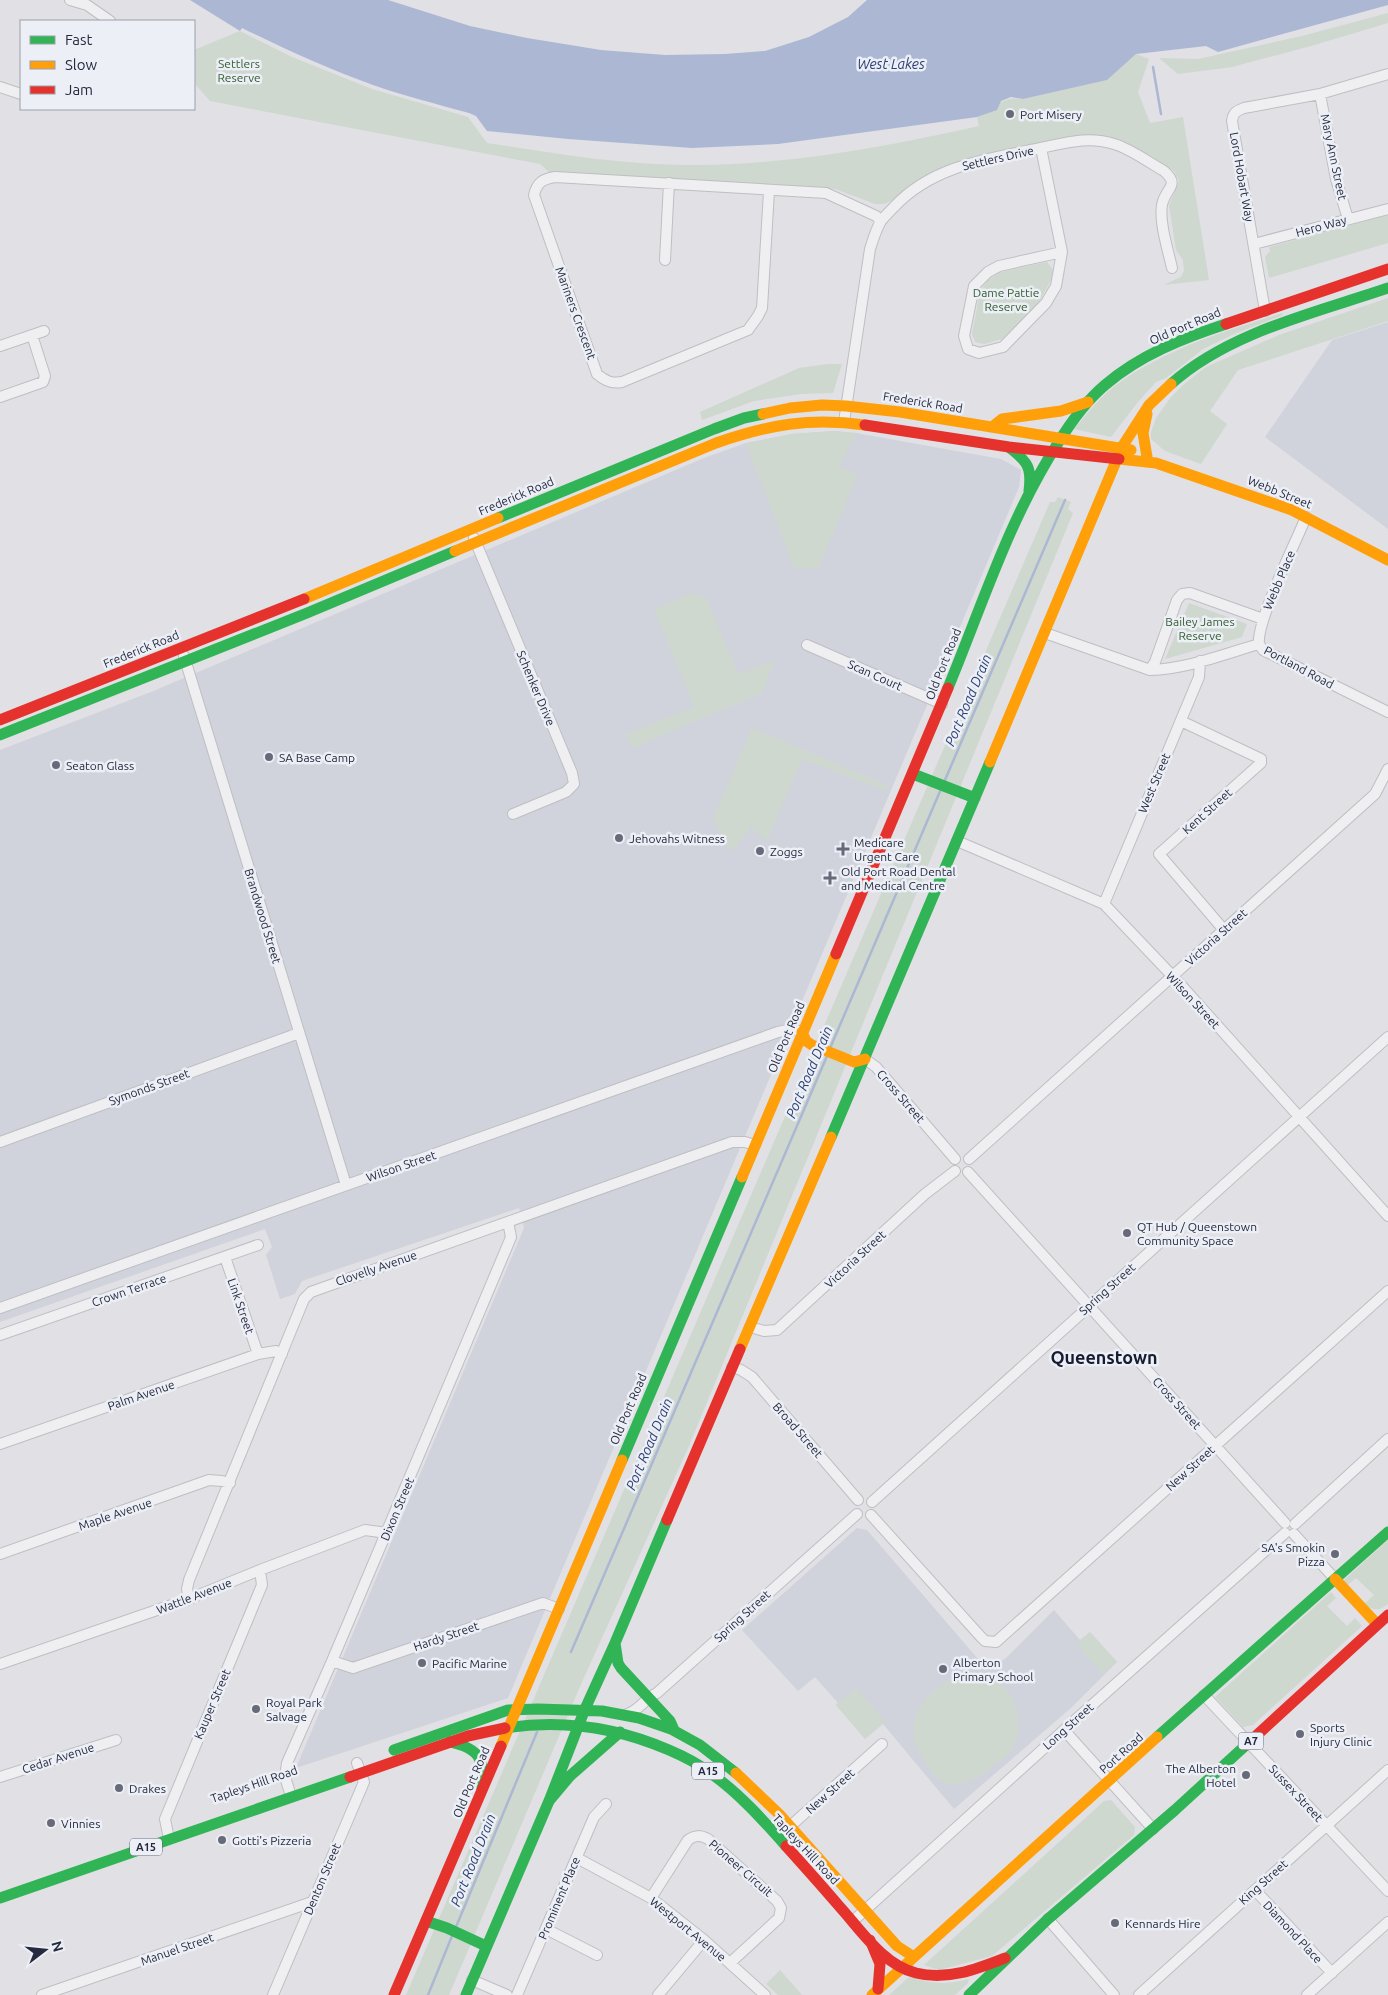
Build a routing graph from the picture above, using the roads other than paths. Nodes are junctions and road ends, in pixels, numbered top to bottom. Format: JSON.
{"nodes":[{"id":1,"x":70,"y":0,"type":"edge"},
{"id":2,"x":109,"y":20,"type":"edge"},
{"id":3,"x":1388,"y":74,"type":"edge"},
{"id":4,"x":0,"y":87,"type":"edge"},
{"id":5,"x":20,"y":94,"type":"edge"},
{"id":6,"x":1320,"y":94,"type":"junction"},
{"id":7,"x":1041,"y":148,"type":"junction"},
{"id":8,"x":669,"y":183,"type":"junction"},
{"id":9,"x":769,"y":191,"type":"junction"},
{"id":10,"x":1388,"y":209,"type":"edge"},
{"id":11,"x":1348,"y":219,"type":"junction"},
{"id":12,"x":881,"y":221,"type":"junction"},
{"id":13,"x":1254,"y":244,"type":"junction"},
{"id":14,"x":1062,"y":252,"type":"junction"},
{"id":15,"x":664,"y":260,"type":"dead end"},
{"id":16,"x":1172,"y":268,"type":"dead end"},
{"id":17,"x":1388,"y":268,"type":"edge"},
{"id":18,"x":1388,"y":288,"type":"edge"},
{"id":19,"x":1265,"y":310,"type":"junction"},
{"id":20,"x":44,"y":331,"type":"dead end"},
{"id":21,"x":32,"y":335,"type":"junction"},
{"id":22,"x":0,"y":346,"type":"edge"},
{"id":23,"x":0,"y":397,"type":"edge"},
{"id":24,"x":1088,"y":402,"type":"junction"},
{"id":25,"x":1149,"y":405,"type":"junction"},
{"id":26,"x":846,"y":406,"type":"junction"},
{"id":27,"x":844,"y":422,"type":"junction"},
{"id":28,"x":992,"y":427,"type":"junction"},
{"id":29,"x":1061,"y":439,"type":"junction"},
{"id":30,"x":1009,"y":447,"type":"junction"},
{"id":31,"x":1115,"y":452,"type":"junction"},
{"id":32,"x":1053,"y":453,"type":"junction"},
{"id":33,"x":1152,"y":460,"type":"junction"},
{"id":34,"x":1028,"y":497,"type":"junction"},
{"id":35,"x":1306,"y":517,"type":"junction"},
{"id":36,"x":470,"y":530,"type":"junction"},
{"id":37,"x":475,"y":543,"type":"junction"},
{"id":38,"x":1388,"y":560,"type":"edge"},
{"id":39,"x":1263,"y":619,"type":"junction"},
{"id":40,"x":1046,"y":633,"type":"junction"},
{"id":41,"x":1259,"y":644,"type":"junction"},
{"id":42,"x":807,"y":645,"type":"dead end"},
{"id":43,"x":181,"y":647,"type":"junction"},
{"id":44,"x":186,"y":661,"type":"junction"},
{"id":45,"x":1200,"y":661,"type":"junction"},
{"id":46,"x":1150,"y":670,"type":"junction"},
{"id":47,"x":942,"y":704,"type":"junction"},
{"id":48,"x":1388,"y":712,"type":"edge"},
{"id":49,"x":0,"y":720,"type":"edge"},
{"id":50,"x":1181,"y":721,"type":"junction"},
{"id":51,"x":0,"y":735,"type":"edge"},
{"id":52,"x":1388,"y":769,"type":"edge"},
{"id":53,"x":913,"y":774,"type":"junction"},
{"id":54,"x":975,"y":798,"type":"junction"},
{"id":55,"x":513,"y":814,"type":"dead end"},
{"id":56,"x":957,"y":841,"type":"junction"},
{"id":57,"x":1104,"y":904,"type":"junction"},
{"id":58,"x":1224,"y":930,"type":"junction"},
{"id":59,"x":1172,"y":976,"type":"junction"},
{"id":60,"x":802,"y":1032,"type":"junction"},
{"id":61,"x":299,"y":1033,"type":"junction"},
{"id":62,"x":1388,"y":1038,"type":"edge"},
{"id":63,"x":864,"y":1059,"type":"junction"},
{"id":64,"x":1299,"y":1116,"type":"junction"},
{"id":65,"x":0,"y":1142,"type":"edge"},
{"id":66,"x":755,"y":1145,"type":"junction"},
{"id":67,"x":955,"y":1159,"type":"junction"},
{"id":68,"x":969,"y":1159,"type":"junction"},
{"id":69,"x":955,"y":1171,"type":"junction"},
{"id":70,"x":968,"y":1172,"type":"junction"},
{"id":71,"x":346,"y":1185,"type":"junction"},
{"id":72,"x":1388,"y":1216,"type":"edge"},
{"id":73,"x":508,"y":1222,"type":"junction"},
{"id":74,"x":258,"y":1245,"type":"dead end"},
{"id":75,"x":225,"y":1257,"type":"junction"},
{"id":76,"x":1388,"y":1291,"type":"edge"},
{"id":77,"x":1089,"y":1306,"type":"junction"},
{"id":78,"x":0,"y":1308,"type":"edge"},
{"id":79,"x":750,"y":1327,"type":"junction"},
{"id":80,"x":0,"y":1335,"type":"edge"},
{"id":81,"x":258,"y":1354,"type":"junction"},
{"id":82,"x":282,"y":1354,"type":"junction"},
{"id":83,"x":732,"y":1367,"type":"junction"},
{"id":84,"x":1388,"y":1439,"type":"edge"},
{"id":85,"x":0,"y":1444,"type":"edge"},
{"id":86,"x":1215,"y":1446,"type":"junction"},
{"id":87,"x":230,"y":1484,"type":"junction"},
{"id":88,"x":858,"y":1500,"type":"junction"},
{"id":89,"x":872,"y":1502,"type":"junction"},
{"id":90,"x":856,"y":1514,"type":"junction"},
{"id":91,"x":871,"y":1515,"type":"junction"},
{"id":92,"x":1290,"y":1529,"type":"junction"},
{"id":93,"x":1388,"y":1532,"type":"edge"},
{"id":94,"x":387,"y":1533,"type":"junction"},
{"id":95,"x":0,"y":1554,"type":"edge"},
{"id":96,"x":260,"y":1570,"type":"junction"},
{"id":97,"x":1335,"y":1579,"type":"junction"},
{"id":98,"x":189,"y":1599,"type":"junction"},
{"id":99,"x":560,"y":1609,"type":"junction"},
{"id":100,"x":1388,"y":1615,"type":"edge"},
{"id":101,"x":1377,"y":1624,"type":"junction"},
{"id":102,"x":615,"y":1643,"type":"junction"},
{"id":103,"x":332,"y":1661,"type":"junction"},
{"id":104,"x":0,"y":1664,"type":"edge"},
{"id":105,"x":1204,"y":1695,"type":"junction"},
{"id":106,"x":648,"y":1697,"type":"junction"},
{"id":107,"x":518,"y":1708,"type":"junction"},
{"id":108,"x":585,"y":1709,"type":"junction"},
{"id":109,"x":627,"y":1714,"type":"junction"},
{"id":110,"x":579,"y":1724,"type":"junction"},
{"id":111,"x":510,"y":1726,"type":"junction"},
{"id":112,"x":674,"y":1730,"type":"junction"},
{"id":113,"x":1064,"y":1730,"type":"junction"},
{"id":114,"x":620,"y":1732,"type":"junction"},
{"id":115,"x":116,"y":1740,"type":"dead end"},
{"id":116,"x":450,"y":1742,"type":"junction"},
{"id":117,"x":1249,"y":1743,"type":"junction"},
{"id":118,"x":882,"y":1744,"type":"dead end"},
{"id":119,"x":359,"y":1768,"type":"junction"},
{"id":120,"x":1388,"y":1770,"type":"edge"},
{"id":121,"x":0,"y":1777,"type":"edge"},
{"id":122,"x":1110,"y":1781,"type":"junction"},
{"id":123,"x":482,"y":1789,"type":"junction"},
{"id":124,"x":290,"y":1792,"type":"junction"},
{"id":125,"x":549,"y":1802,"type":"junction"},
{"id":126,"x":606,"y":1804,"type":"dead end"},
{"id":127,"x":790,"y":1826,"type":"junction"},
{"id":128,"x":1327,"y":1826,"type":"junction"},
{"id":129,"x":1154,"y":1829,"type":"junction"},
{"id":130,"x":167,"y":1834,"type":"junction"},
{"id":131,"x":778,"y":1838,"type":"junction"},
{"id":132,"x":577,"y":1858,"type":"junction"},
{"id":133,"x":0,"y":1887,"type":"edge"},
{"id":134,"x":1255,"y":1890,"type":"junction"},
{"id":135,"x":1388,"y":1891,"type":"edge"},
{"id":136,"x":0,"y":1898,"type":"edge"},
{"id":137,"x":651,"y":1898,"type":"junction"},
{"id":138,"x":312,"y":1902,"type":"junction"},
{"id":139,"x":865,"y":1910,"type":"junction"},
{"id":140,"x":1048,"y":1919,"type":"junction"},
{"id":141,"x":426,"y":1921,"type":"junction"},
{"id":142,"x":853,"y":1921,"type":"junction"},
{"id":143,"x":1388,"y":1922,"type":"edge"},
{"id":144,"x":546,"y":1929,"type":"junction"},
{"id":145,"x":704,"y":1940,"type":"junction"},
{"id":146,"x":870,"y":1940,"type":"junction"},
{"id":147,"x":486,"y":1946,"type":"junction"},
{"id":148,"x":596,"y":1955,"type":"dead end"},
{"id":149,"x":914,"y":1956,"type":"junction"},
{"id":150,"x":1007,"y":1957,"type":"junction"},
{"id":151,"x":730,"y":1963,"type":"junction"},
{"id":152,"x":901,"y":1969,"type":"junction"},
{"id":153,"x":1332,"y":1973,"type":"junction"},
{"id":154,"x":472,"y":1980,"type":"junction"},
{"id":155,"x":875,"y":1992,"type":"edge"},
{"id":156,"x":971,"y":1994,"type":"edge"},
{"id":157,"x":42,"y":1995,"type":"edge"},
{"id":158,"x":273,"y":1995,"type":"edge"},
{"id":159,"x":394,"y":1995,"type":"edge"},
{"id":160,"x":466,"y":1995,"type":"edge"},
{"id":161,"x":507,"y":1995,"type":"edge"},
{"id":162,"x":517,"y":1995,"type":"edge"},
{"id":163,"x":658,"y":1995,"type":"edge"},
{"id":164,"x":766,"y":1995,"type":"edge"},
{"id":165,"x":1114,"y":1995,"type":"edge"},
{"id":166,"x":1139,"y":1995,"type":"edge"},
{"id":167,"x":1307,"y":1995,"type":"edge"}],
"edges":[{"from":1,"to":2,"type":"street"},
{"from":3,"to":6,"type":"street","name":"Lord Hobart Way"},
{"from":4,"to":5,"type":"street"},
{"from":6,"to":11,"type":"street","name":"Mary Ann Street"},
{"from":6,"to":13,"type":"street","name":"Lord Hobart Way"},
{"from":7,"to":12,"type":"street","name":"Settlers Drive"},
{"from":7,"to":14,"type":"street"},
{"from":7,"to":16,"type":"street","name":"Settlers Drive"},
{"from":8,"to":9,"type":"street","name":"Mariners Crescent"},
{"from":8,"to":9,"type":"street","name":"Mariners Crescent"},
{"from":8,"to":15,"type":"street"},
{"from":9,"to":12,"type":"street","name":"Mariners Crescent"},
{"from":10,"to":11,"type":"street","name":"Hero Way"},
{"from":11,"to":13,"type":"street","name":"Hero Way"},
{"from":12,"to":26,"type":"street","name":"Settlers Drive"},
{"from":13,"to":19,"type":"street","name":"Lord Hobart Way"},
{"from":14,"to":14,"type":"street"},
{"from":17,"to":19,"type":"main road","name":"Old Port Road"},
{"from":18,"to":25,"type":"main road"},
{"from":19,"to":24,"type":"main road","name":"Old Port Road"},
{"from":20,"to":21,"type":"street"},
{"from":21,"to":22,"type":"street"},
{"from":21,"to":23,"type":"street"},
{"from":24,"to":28,"type":"main road"},
{"from":24,"to":29,"type":"main road","name":"Old Port Road"},
{"from":25,"to":31,"type":"main road"},
{"from":25,"to":33,"type":"main road"},
{"from":26,"to":27,"type":"street","name":"Settlers Drive"},
{"from":26,"to":28,"type":"main road","name":"Frederick Road"},
{"from":26,"to":36,"type":"main road","name":"Frederick Road"},
{"from":27,"to":30,"type":"main road"},
{"from":27,"to":37,"type":"main road"},
{"from":28,"to":29,"type":"main road","name":"Frederick Road"},
{"from":29,"to":31,"type":"main road","name":"Frederick Road"},
{"from":29,"to":32,"type":"main road","name":"Old Port Road"},
{"from":30,"to":32,"type":"main road"},
{"from":30,"to":34,"type":"main road"},
{"from":31,"to":32,"type":"main road"},
{"from":31,"to":33,"type":"main road","name":"Webb Street"},
{"from":31,"to":40,"type":"main road"},
{"from":32,"to":34,"type":"main road","name":"Old Port Road"},
{"from":33,"to":35,"type":"main road","name":"Webb Street"},
{"from":34,"to":47,"type":"main road","name":"Old Port Road"},
{"from":35,"to":38,"type":"main road","name":"Webb Street"},
{"from":35,"to":39,"type":"street","name":"Webb Place"},
{"from":36,"to":37,"type":"street","name":"Schenker Drive"},
{"from":36,"to":43,"type":"main road","name":"Frederick Road"},
{"from":37,"to":44,"type":"main road"},
{"from":37,"to":55,"type":"street","name":"Schenker Drive"},
{"from":39,"to":41,"type":"street","name":"Webb Place"},
{"from":39,"to":46,"type":"street"},
{"from":40,"to":46,"type":"street","name":"Portland Road"},
{"from":40,"to":54,"type":"main road"},
{"from":41,"to":45,"type":"street","name":"Portland Road"},
{"from":41,"to":48,"type":"street","name":"Portland Road"},
{"from":42,"to":47,"type":"street","name":"Scan Court"},
{"from":43,"to":44,"type":"street","name":"Brandwood Street"},
{"from":43,"to":49,"type":"main road","name":"Frederick Road"},
{"from":44,"to":51,"type":"main road"},
{"from":44,"to":61,"type":"street","name":"Brandwood Street"},
{"from":45,"to":46,"type":"street","name":"Portland Road"},
{"from":45,"to":50,"type":"street","name":"West Street"},
{"from":47,"to":53,"type":"main road","name":"Old Port Road"},
{"from":50,"to":57,"type":"street","name":"West Street"},
{"from":50,"to":58,"type":"street","name":"Kent Street"},
{"from":52,"to":58,"type":"street","name":"Victoria Street"},
{"from":53,"to":54,"type":"main road"},
{"from":53,"to":60,"type":"main road","name":"Old Port Road"},
{"from":54,"to":56,"type":"main road"},
{"from":56,"to":57,"type":"street","name":"Wilson Street"},
{"from":56,"to":63,"type":"main road"},
{"from":57,"to":59,"type":"street","name":"Wilson Street"},
{"from":58,"to":59,"type":"street","name":"Victoria Street"},
{"from":59,"to":64,"type":"street","name":"Wilson Street"},
{"from":59,"to":68,"type":"street","name":"Victoria Street"},
{"from":60,"to":63,"type":"main road"},
{"from":60,"to":66,"type":"main road","name":"Old Port Road"},
{"from":60,"to":71,"type":"street","name":"Wilson Street"},
{"from":61,"to":65,"type":"street","name":"Symonds Street"},
{"from":61,"to":71,"type":"street","name":"Brandwood Street"},
{"from":62,"to":64,"type":"street","name":"Spring Street"},
{"from":63,"to":67,"type":"street","name":"Cross Street"},
{"from":63,"to":79,"type":"main road"},
{"from":64,"to":72,"type":"street","name":"Wilson Street"},
{"from":64,"to":77,"type":"street","name":"Spring Street"},
{"from":66,"to":73,"type":"street","name":"Clovelly Avenue"},
{"from":66,"to":99,"type":"main road","name":"Old Port Road"},
{"from":67,"to":68,"type":"street"},
{"from":67,"to":69,"type":"street"},
{"from":68,"to":70,"type":"street"},
{"from":69,"to":70,"type":"street"},
{"from":69,"to":79,"type":"street","name":"Victoria Street"},
{"from":70,"to":77,"type":"street","name":"Cross Street"},
{"from":71,"to":78,"type":"street","name":"Wilson Street"},
{"from":73,"to":82,"type":"street","name":"Clovelly Avenue"},
{"from":73,"to":94,"type":"street","name":"Dixon Street"},
{"from":74,"to":75,"type":"street","name":"Crown Terrace"},
{"from":75,"to":80,"type":"street","name":"Crown Terrace"},
{"from":75,"to":81,"type":"street","name":"Link Street"},
{"from":76,"to":86,"type":"street","name":"New Street"},
{"from":77,"to":86,"type":"street","name":"Cross Street"},
{"from":77,"to":89,"type":"street","name":"Spring Street"},
{"from":79,"to":83,"type":"main road"},
{"from":81,"to":82,"type":"street","name":"Palm Avenue"},
{"from":81,"to":85,"type":"street","name":"Palm Avenue"},
{"from":82,"to":87,"type":"street","name":"Clovelly Avenue"},
{"from":83,"to":88,"type":"street","name":"Broad Street"},
{"from":83,"to":102,"type":"main road"},
{"from":84,"to":92,"type":"street","name":"Long Street"},
{"from":86,"to":91,"type":"street","name":"New Street"},
{"from":86,"to":92,"type":"street","name":"Cross Street"},
{"from":87,"to":95,"type":"street","name":"Maple Avenue"},
{"from":87,"to":98,"type":"street","name":"Clovelly Avenue"},
{"from":88,"to":89,"type":"street"},
{"from":88,"to":90,"type":"street"},
{"from":89,"to":91,"type":"street"},
{"from":90,"to":91,"type":"street"},
{"from":90,"to":106,"type":"street","name":"Spring Street"},
{"from":92,"to":97,"type":"street","name":"Cross Street"},
{"from":92,"to":113,"type":"street","name":"Long Street"},
{"from":93,"to":97,"type":"main road","name":"Port Road"},
{"from":94,"to":96,"type":"street","name":"Wattle Avenue"},
{"from":94,"to":103,"type":"street","name":"Dixon Street"},
{"from":96,"to":98,"type":"street","name":"Wattle Avenue"},
{"from":96,"to":130,"type":"street","name":"Kauper Street"},
{"from":97,"to":101,"type":"main road"},
{"from":97,"to":105,"type":"main road","name":"Port Road"},
{"from":98,"to":104,"type":"street","name":"Wattle Avenue"},
{"from":99,"to":103,"type":"street","name":"Hardy Street"},
{"from":99,"to":107,"type":"main road","name":"Old Port Road"},
{"from":100,"to":101,"type":"main road","number":"A7"},
{"from":101,"to":117,"type":"main road","number":"A7"},
{"from":102,"to":106,"type":"main road"},
{"from":102,"to":108,"type":"main road"},
{"from":103,"to":124,"type":"street","name":"Dixon Street"},
{"from":105,"to":117,"type":"street","name":"Sussex Street"},
{"from":105,"to":122,"type":"main road","name":"Port Road"},
{"from":106,"to":109,"type":"street","name":"Spring Street"},
{"from":106,"to":112,"type":"main road"},
{"from":107,"to":108,"type":"main road","number":"A15"},
{"from":107,"to":111,"type":"main road","name":"Old Port Road"},
{"from":107,"to":119,"type":"main road","name":"Tapleys Hill Road","number":"A15"},
{"from":108,"to":109,"type":"main road","name":"Tapleys Hill Road","number":"A15"},
{"from":108,"to":110,"type":"main road"},
{"from":109,"to":112,"type":"main road","name":"Tapleys Hill Road","number":"A15"},
{"from":110,"to":111,"type":"main road","number":"A15"},
{"from":110,"to":114,"type":"main road","name":"Tapleys Hill Road","number":"A15"},
{"from":110,"to":125,"type":"main road"},
{"from":111,"to":116,"type":"main road","name":"Tapleys Hill Road","number":"A15"},
{"from":111,"to":123,"type":"main road","name":"Old Port Road"},
{"from":112,"to":127,"type":"main road","name":"Tapleys Hill Road","number":"A15"},
{"from":113,"to":122,"type":"street"},
{"from":113,"to":139,"type":"street","name":"Long Street"},
{"from":114,"to":125,"type":"main road"},
{"from":114,"to":131,"type":"main road","name":"Tapleys Hill Road","number":"A15"},
{"from":115,"to":121,"type":"street","name":"Cedar Avenue"},
{"from":116,"to":119,"type":"main road","name":"Tapleys Hill Road","number":"A15"},
{"from":116,"to":123,"type":"main road"},
{"from":117,"to":128,"type":"street","name":"Sussex Street"},
{"from":117,"to":129,"type":"main road","number":"A7"},
{"from":118,"to":127,"type":"street","name":"New Street"},
{"from":119,"to":124,"type":"main road","name":"Tapleys Hill Road","number":"A15"},
{"from":119,"to":138,"type":"street","name":"Denton Street"},
{"from":120,"to":128,"type":"street","name":"King Street"},
{"from":122,"to":129,"type":"street"},
{"from":122,"to":149,"type":"main road","name":"Port Road"},
{"from":123,"to":141,"type":"main road","name":"Old Port Road"},
{"from":124,"to":130,"type":"main road","name":"Tapleys Hill Road","number":"A15"},
{"from":125,"to":147,"type":"main road"},
{"from":126,"to":132,"type":"street","name":"Prominent Place"},
{"from":127,"to":131,"type":"street","name":"New Street"},
{"from":127,"to":139,"type":"main road","name":"Tapleys Hill Road","number":"A15"},
{"from":128,"to":134,"type":"street","name":"King Street"},
{"from":128,"to":135,"type":"street","name":"Sussex Street"},
{"from":129,"to":140,"type":"main road","number":"A7"},
{"from":130,"to":133,"type":"main road","name":"Tapleys Hill Road","number":"A15"},
{"from":130,"to":136,"type":"main road","name":"Tapleys Hill Road","number":"A15"},
{"from":131,"to":142,"type":"main road","name":"Tapleys Hill Road","number":"A15"},
{"from":132,"to":137,"type":"street","name":"Westport Avenue"},
{"from":132,"to":144,"type":"street","name":"Prominent Place"},
{"from":134,"to":153,"type":"street","name":"Diamond Place"},
{"from":134,"to":166,"type":"street","name":"King Street"},
{"from":137,"to":145,"type":"street","name":"Westport Avenue"},
{"from":137,"to":151,"type":"street","name":"Pioneer Circuit"},
{"from":138,"to":157,"type":"street","name":"Manuel Street"},
{"from":138,"to":158,"type":"street","name":"Denton Street"},
{"from":139,"to":142,"type":"street","name":"Long Street"},
{"from":139,"to":149,"type":"main road","name":"Tapleys Hill Road","number":"A15"},
{"from":140,"to":150,"type":"main road","number":"A7"},
{"from":140,"to":165,"type":"street"},
{"from":141,"to":147,"type":"main road"},
{"from":141,"to":159,"type":"main road","name":"Old Port Road"},
{"from":142,"to":146,"type":"main road","name":"Tapleys Hill Road","number":"A15"},
{"from":143,"to":153,"type":"street"},
{"from":144,"to":148,"type":"street"},
{"from":144,"to":162,"type":"street","name":"Prominent Place"},
{"from":145,"to":151,"type":"street","name":"Westport Avenue"},
{"from":145,"to":163,"type":"street"},
{"from":146,"to":152,"type":"main road","name":"Tapleys Hill Road","number":"A15"},
{"from":146,"to":155,"type":"main road"},
{"from":147,"to":154,"type":"main road"},
{"from":149,"to":152,"type":"main road","name":"Port Road"},
{"from":150,"to":152,"type":"main road","name":"Tapleys Hill Road","number":"A15"},
{"from":150,"to":156,"type":"main road","number":"A7"},
{"from":151,"to":164,"type":"street","name":"Westport Avenue"},
{"from":152,"to":155,"type":"main road","name":"Port Road"},
{"from":153,"to":167,"type":"street"},
{"from":154,"to":160,"type":"main road"},
{"from":154,"to":161,"type":"street"}]}
